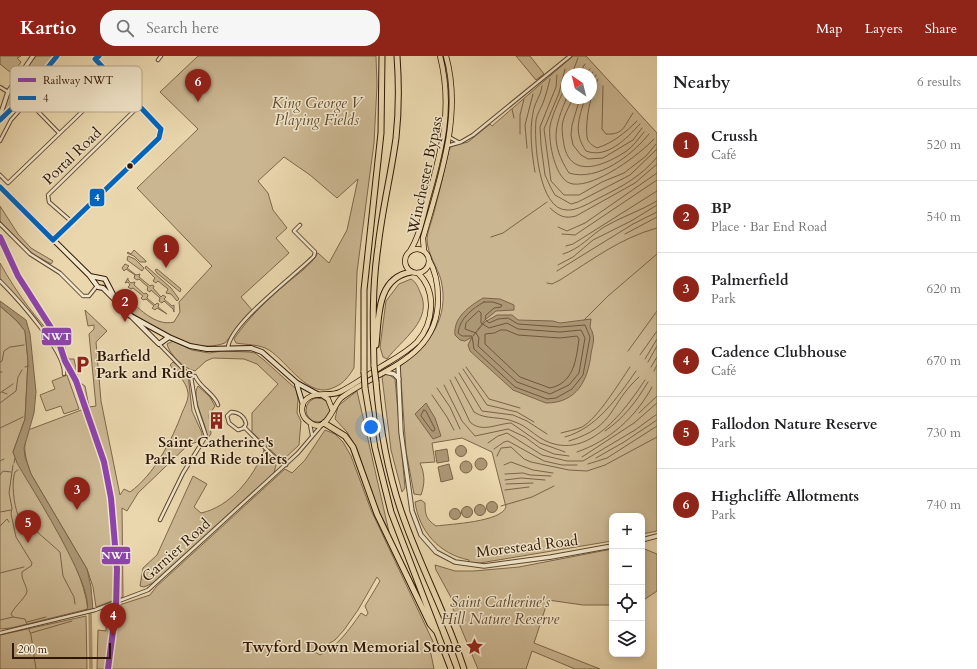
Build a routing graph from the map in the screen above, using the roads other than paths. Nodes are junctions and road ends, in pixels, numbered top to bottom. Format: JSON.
{"nodes":[{"id":1,"x":33,"y":56,"type":"edge"},
{"id":2,"x":57,"y":56,"type":"edge"},
{"id":3,"x":99,"y":56,"type":"edge"},
{"id":4,"x":382,"y":56,"type":"edge"},
{"id":5,"x":397,"y":56,"type":"edge"},
{"id":6,"x":440,"y":56,"type":"edge"},
{"id":7,"x":446,"y":56,"type":"edge"},
{"id":8,"x":570,"y":56,"type":"edge"},
{"id":9,"x":26,"y":66,"type":"edge"},
{"id":10,"x":49,"y":66,"type":"edge"},
{"id":11,"x":102,"y":66,"type":"edge"},
{"id":12,"x":0,"y":86,"type":"edge"},
{"id":13,"x":10,"y":89,"type":"edge"},
{"id":14,"x":8,"y":92,"type":"junction"},
{"id":15,"x":142,"y":109,"type":"edge"},
{"id":16,"x":10,"y":110,"type":"edge"},
{"id":17,"x":18,"y":112,"type":"edge"},
{"id":18,"x":39,"y":112,"type":"edge"},
{"id":19,"x":81,"y":112,"type":"edge"},
{"id":20,"x":133,"y":112,"type":"edge"},
{"id":21,"x":0,"y":116,"type":"edge"},
{"id":22,"x":0,"y":120,"type":"edge"},
{"id":23,"x":59,"y":133,"type":"junction"},
{"id":24,"x":449,"y":137,"type":"junction"},
{"id":25,"x":0,"y":141,"type":"edge"},
{"id":26,"x":458,"y":142,"type":"junction"},
{"id":27,"x":446,"y":147,"type":"junction"},
{"id":28,"x":0,"y":175,"type":"edge"},
{"id":29,"x":0,"y":187,"type":"edge"},
{"id":30,"x":72,"y":222,"type":"junction"},
{"id":31,"x":0,"y":224,"type":"edge"},
{"id":32,"x":300,"y":225,"type":"dead end"},
{"id":33,"x":53,"y":240,"type":"junction"},
{"id":34,"x":410,"y":251,"type":"junction"},
{"id":35,"x":424,"y":251,"type":"junction"},
{"id":36,"x":429,"y":260,"type":"junction"},
{"id":37,"x":410,"y":272,"type":"junction"},
{"id":38,"x":418,"y":273,"type":"junction"},
{"id":39,"x":89,"y":276,"type":"junction"},
{"id":40,"x":99,"y":279,"type":"junction"},
{"id":41,"x":0,"y":281,"type":"edge"},
{"id":42,"x":106,"y":283,"type":"junction"},
{"id":43,"x":99,"y":287,"type":"junction"},
{"id":44,"x":118,"y":304,"type":"junction"},
{"id":45,"x":129,"y":315,"type":"junction"},
{"id":46,"x":169,"y":337,"type":"junction"},
{"id":47,"x":159,"y":344,"type":"junction"},
{"id":48,"x":228,"y":348,"type":"junction"},
{"id":49,"x":398,"y":364,"type":"junction"},
{"id":50,"x":374,"y":366,"type":"junction"},
{"id":51,"x":385,"y":372,"type":"junction"},
{"id":52,"x":64,"y":374,"type":"dead end"},
{"id":53,"x":193,"y":377,"type":"junction"},
{"id":54,"x":399,"y":379,"type":"junction"},
{"id":55,"x":297,"y":383,"type":"junction"},
{"id":56,"x":321,"y":395,"type":"junction"},
{"id":57,"x":218,"y":405,"type":"dead end"},
{"id":58,"x":303,"y":405,"type":"junction"},
{"id":59,"x":332,"y":409,"type":"junction"},
{"id":60,"x":310,"y":423,"type":"junction"},
{"id":61,"x":323,"y":424,"type":"junction"},
{"id":62,"x":244,"y":427,"type":"junction"},
{"id":63,"x":312,"y":435,"type":"junction"},
{"id":64,"x":286,"y":465,"type":"junction"},
{"id":65,"x":160,"y":520,"type":"dead end"},
{"id":66,"x":657,"y":536,"type":"edge"},
{"id":67,"x":645,"y":539,"type":"edge"},
{"id":68,"x":609,"y":547,"type":"edge"},
{"id":69,"x":0,"y":632,"type":"edge"},
{"id":70,"x":440,"y":634,"type":"junction"},
{"id":71,"x":451,"y":669,"type":"edge"},
{"id":72,"x":464,"y":669,"type":"edge"}],
"edges":[{"from":1,"to":9,"type":"street"},
{"from":2,"to":10,"type":"street"},
{"from":3,"to":11,"type":"street"},
{"from":4,"to":70,"type":"highway","bridge":true},
{"from":5,"to":50,"type":"highway"},
{"from":6,"to":34,"type":"highway","name":"Winchester Bypass"},
{"from":7,"to":24,"type":"highway","name":"Winchester Bypass"},
{"from":8,"to":26,"type":"street"},
{"from":12,"to":14,"type":"street"},
{"from":13,"to":14,"type":"street"},
{"from":14,"to":21,"type":"street"},
{"from":15,"to":30,"type":"street"},
{"from":16,"to":22,"type":"street"},
{"from":17,"to":25,"type":"street"},
{"from":18,"to":23,"type":"street"},
{"from":19,"to":23,"type":"street"},
{"from":20,"to":30,"type":"street","name":"Portal Road"},
{"from":23,"to":28,"type":"street"},
{"from":24,"to":26,"type":"street"},
{"from":24,"to":27,"type":"highway","name":"Winchester Bypass"},
{"from":26,"to":27,"type":"street"},
{"from":27,"to":35,"type":"highway","name":"Winchester Bypass"},
{"from":29,"to":33,"type":"main road"},
{"from":30,"to":33,"type":"street"},
{"from":31,"to":43,"type":"street"},
{"from":32,"to":48,"type":"street"},
{"from":33,"to":39,"type":"main road"},
{"from":34,"to":35,"type":"highway"},
{"from":34,"to":37,"type":"highway"},
{"from":35,"to":36,"type":"highway"},
{"from":36,"to":38,"type":"highway"},
{"from":36,"to":49,"type":"highway"},
{"from":37,"to":38,"type":"highway"},
{"from":37,"to":50,"type":"highway"},
{"from":38,"to":56,"type":"highway"},
{"from":39,"to":40,"type":"main road"},
{"from":39,"to":43,"type":"main road"},
{"from":40,"to":42,"type":"main road"},
{"from":40,"to":43,"type":"main road"},
{"from":41,"to":52,"type":"street"},
{"from":42,"to":43,"type":"main road"},
{"from":42,"to":44,"type":"main road"},
{"from":43,"to":44,"type":"main road"},
{"from":44,"to":45,"type":"main road"},
{"from":45,"to":46,"type":"main road"},
{"from":45,"to":47,"type":"main road"},
{"from":46,"to":47,"type":"main road"},
{"from":46,"to":48,"type":"main road"},
{"from":47,"to":53,"type":"street"},
{"from":48,"to":55,"type":"main road"},
{"from":49,"to":51,"type":"highway"},
{"from":49,"to":54,"type":"street","name":"Morestead Road"},
{"from":50,"to":72,"type":"highway","bridge":true},
{"from":51,"to":54,"type":"street"},
{"from":51,"to":59,"type":"highway"},
{"from":53,"to":57,"type":"street"},
{"from":53,"to":65,"type":"street"},
{"from":54,"to":68,"type":"street","name":"Morestead Road"},
{"from":55,"to":56,"type":"main road"},
{"from":55,"to":58,"type":"main road"},
{"from":56,"to":58,"type":"highway"},
{"from":56,"to":59,"type":"highway"},
{"from":58,"to":60,"type":"highway"},
{"from":59,"to":61,"type":"highway"},
{"from":60,"to":61,"type":"highway"},
{"from":60,"to":63,"type":"street"},
{"from":61,"to":63,"type":"street","name":"Garnier Road"},
{"from":61,"to":70,"type":"highway"},
{"from":62,"to":62,"type":"street"},
{"from":62,"to":64,"type":"street"},
{"from":63,"to":64,"type":"street","name":"Garnier Road"},
{"from":64,"to":69,"type":"street","name":"Garnier Road"},
{"from":66,"to":67,"type":"street"},
{"from":70,"to":71,"type":"highway"}]}
